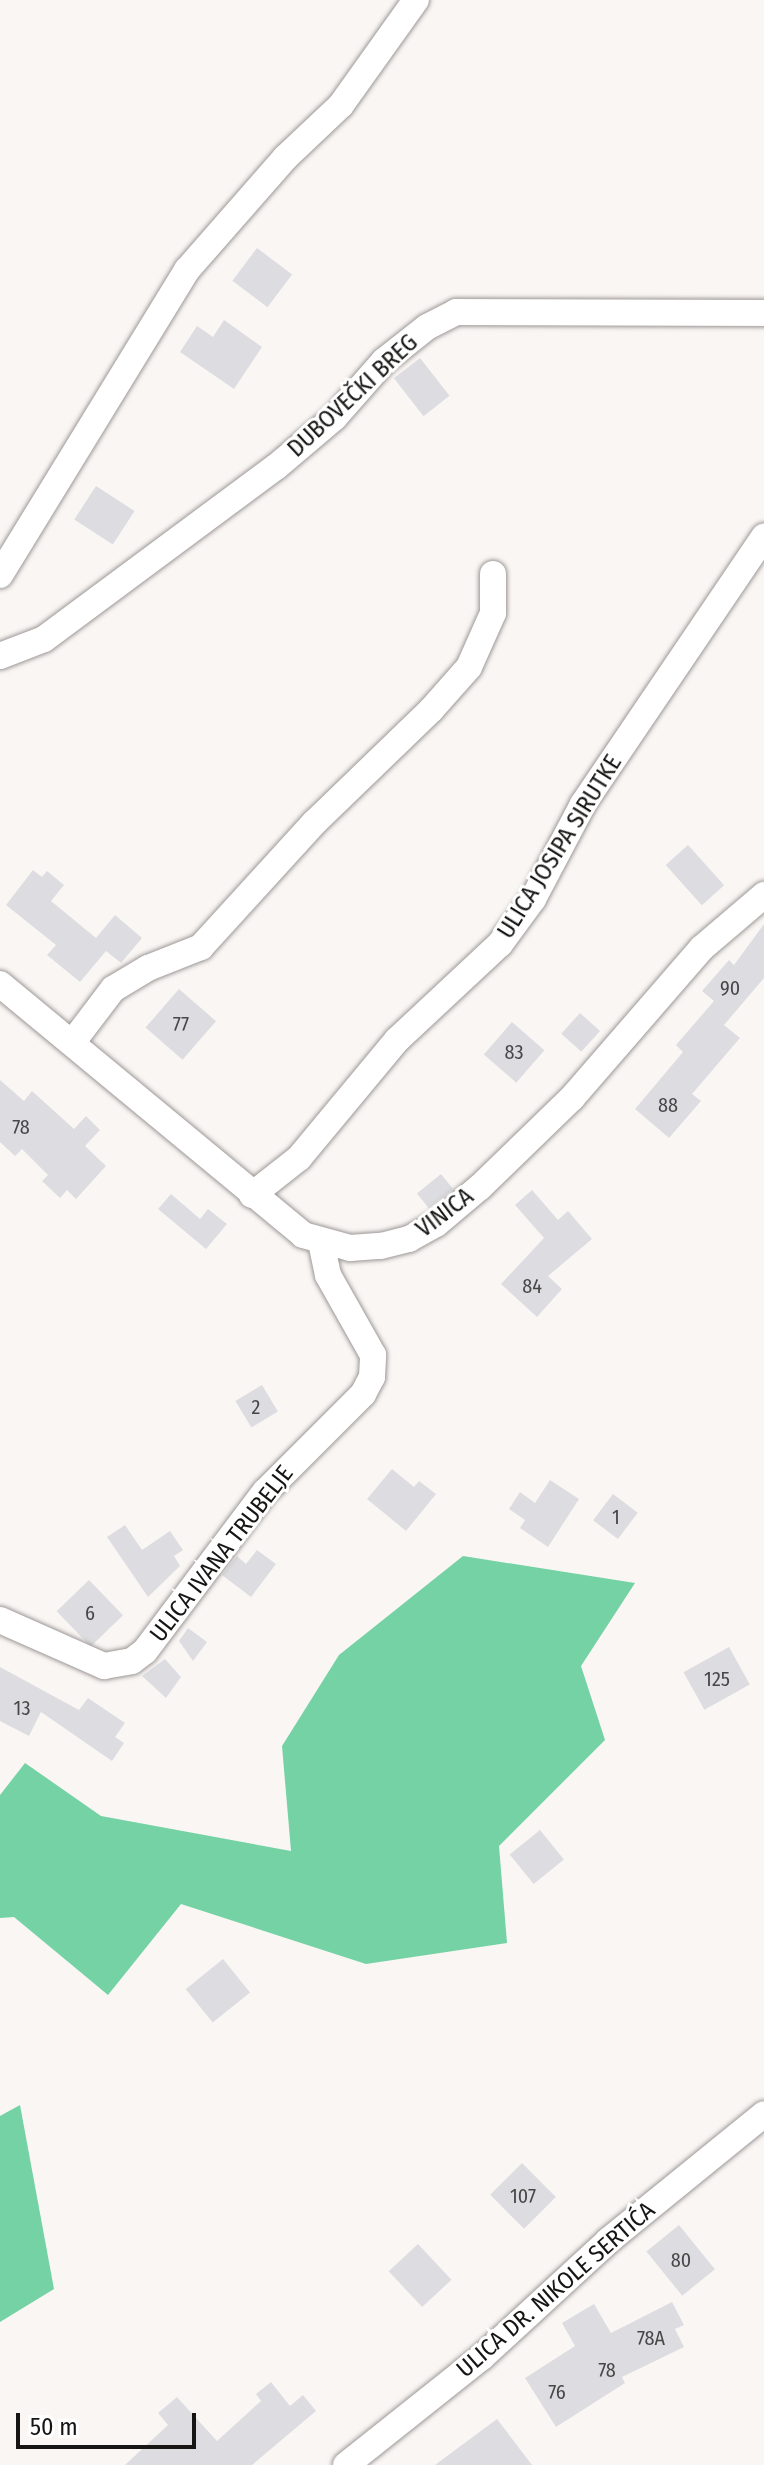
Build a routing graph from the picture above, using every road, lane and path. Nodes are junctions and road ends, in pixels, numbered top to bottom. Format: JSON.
{"nodes":[{"id":1,"x":416,"y":0,"type":"edge"},
{"id":2,"x":764,"y":313,"type":"edge"},
{"id":3,"x":764,"y":537,"type":"edge"},
{"id":4,"x":493,"y":574,"type":"dead end"},
{"id":5,"x":0,"y":575,"type":"edge"},
{"id":6,"x":0,"y":656,"type":"edge"},
{"id":7,"x":764,"y":895,"type":"edge"},
{"id":8,"x":0,"y":984,"type":"edge"},
{"id":9,"x":72,"y":1043,"type":"junction"},
{"id":10,"x":252,"y":1195,"type":"junction"},
{"id":11,"x":321,"y":1243,"type":"junction"},
{"id":12,"x":0,"y":1620,"type":"edge"},
{"id":13,"x":764,"y":2114,"type":"edge"},
{"id":14,"x":351,"y":2464,"type":"edge"}],
"edges":[{"from":1,"to":5,"type":"street"},
{"from":2,"to":6,"type":"street","name":"DUBOVEČKI BREG"},
{"from":3,"to":10,"type":"street","name":"ULICA JOSIPA SIRUTKE"},
{"from":4,"to":9,"type":"street"},
{"from":7,"to":11,"type":"street","name":"VINICA"},
{"from":8,"to":9,"type":"street"},
{"from":9,"to":10,"type":"street"},
{"from":10,"to":11,"type":"street"},
{"from":11,"to":12,"type":"street","name":"ULICA IVANA TRUBELJE"},
{"from":13,"to":14,"type":"street","name":"ULICA DR. NIKOLE SERTIĆA"}]}
